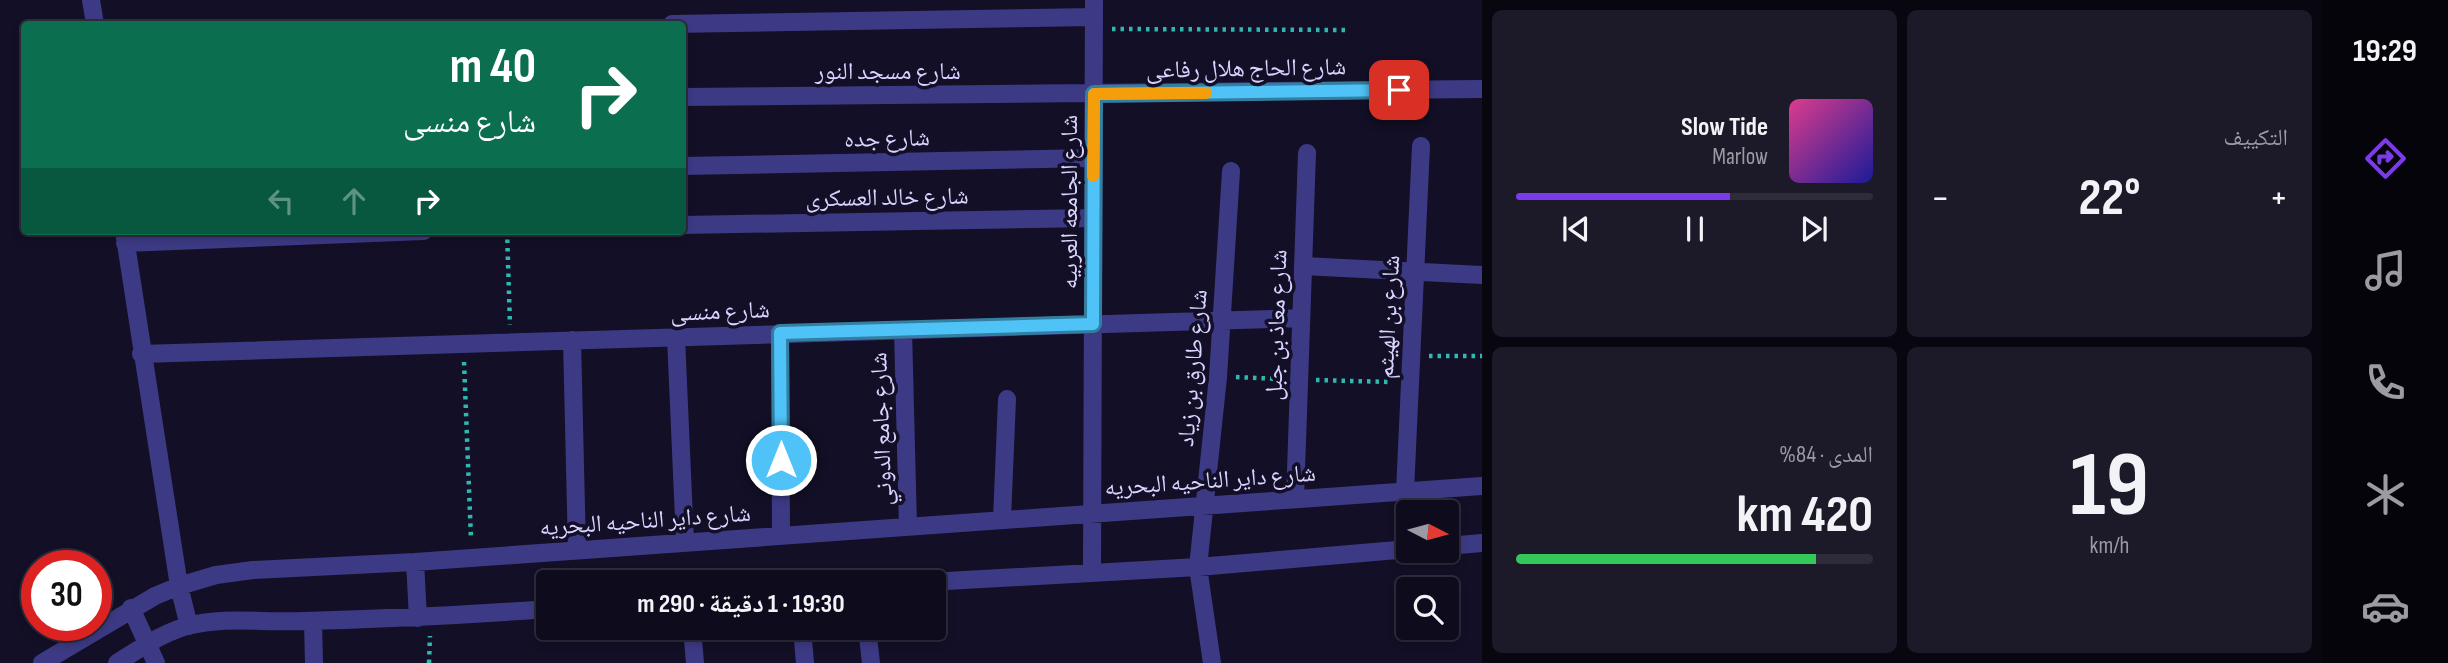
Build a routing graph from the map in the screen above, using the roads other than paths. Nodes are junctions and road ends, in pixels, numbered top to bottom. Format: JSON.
{"nodes":[{"id":1,"x":91,"y":0,"type":"edge"},
{"id":2,"x":1094,"y":15,"type":"edge"},
{"id":3,"x":94,"y":21,"type":"edge"},
{"id":4,"x":686,"y":24,"type":"edge"},
{"id":5,"x":1482,"y":89,"type":"edge"},
{"id":6,"x":1094,"y":94,"type":"junction"},
{"id":7,"x":686,"y":97,"type":"edge"},
{"id":8,"x":1421,"y":146,"type":"dead end"},
{"id":9,"x":1307,"y":153,"type":"dead end"},
{"id":10,"x":1093,"y":158,"type":"junction"},
{"id":11,"x":686,"y":166,"type":"edge"},
{"id":12,"x":1231,"y":172,"type":"dead end"},
{"id":13,"x":1093,"y":218,"type":"junction"},
{"id":14,"x":686,"y":225,"type":"edge"},
{"id":15,"x":225,"y":235,"type":"edge"},
{"id":16,"x":125,"y":237,"type":"edge"},
{"id":17,"x":1303,"y":266,"type":"junction"},
{"id":18,"x":1415,"y":272,"type":"junction"},
{"id":19,"x":1482,"y":275,"type":"edge"},
{"id":20,"x":1301,"y":318,"type":"junction"},
{"id":21,"x":1221,"y":320,"type":"junction"},
{"id":22,"x":1093,"y":324,"type":"junction"},
{"id":23,"x":903,"y":330,"type":"junction"},
{"id":24,"x":780,"y":333,"type":"junction"},
{"id":25,"x":677,"y":337,"type":"junction"},
{"id":26,"x":572,"y":340,"type":"junction"},
{"id":27,"x":141,"y":354,"type":"junction"},
{"id":28,"x":1007,"y":399,"type":"dead end"},
{"id":29,"x":1482,"y":486,"type":"edge"},
{"id":30,"x":1405,"y":491,"type":"junction"},
{"id":31,"x":1295,"y":499,"type":"junction"},
{"id":32,"x":1205,"y":505,"type":"junction"},
{"id":33,"x":1093,"y":513,"type":"junction"},
{"id":34,"x":1002,"y":519,"type":"junction"},
{"id":35,"x":908,"y":526,"type":"junction"},
{"id":36,"x":781,"y":535,"type":"junction"},
{"id":37,"x":685,"y":542,"type":"junction"},
{"id":38,"x":1482,"y":543,"type":"edge"},
{"id":39,"x":1460,"y":545,"type":"edge"},
{"id":40,"x":577,"y":550,"type":"junction"},
{"id":41,"x":1396,"y":550,"type":"edge"},
{"id":42,"x":415,"y":562,"type":"junction"},
{"id":43,"x":1198,"y":567,"type":"junction"},
{"id":44,"x":1092,"y":572,"type":"junction"},
{"id":45,"x":946,"y":581,"type":"edge"},
{"id":46,"x":179,"y":586,"type":"junction"},
{"id":47,"x":131,"y":608,"type":"junction"},
{"id":48,"x":536,"y":610,"type":"edge"},
{"id":49,"x":424,"y":618,"type":"junction"},
{"id":50,"x":313,"y":621,"type":"junction"},
{"id":51,"x":189,"y":626,"type":"junction"},
{"id":52,"x":693,"y":640,"type":"edge"},
{"id":53,"x":803,"y":640,"type":"edge"},
{"id":54,"x":868,"y":640,"type":"edge"},
{"id":55,"x":147,"y":643,"type":"junction"},
{"id":56,"x":42,"y":663,"type":"edge"},
{"id":57,"x":117,"y":663,"type":"edge"},
{"id":58,"x":156,"y":663,"type":"edge"},
{"id":59,"x":314,"y":663,"type":"edge"},
{"id":60,"x":695,"y":663,"type":"edge"},
{"id":61,"x":805,"y":663,"type":"edge"},
{"id":62,"x":871,"y":663,"type":"edge"},
{"id":63,"x":1212,"y":663,"type":"edge"}],
"edges":[{"from":1,"to":3,"type":"street"},
{"from":2,"to":4,"type":"street"},
{"from":2,"to":6,"type":"street","name":"شارع الجامعه العربيه"},
{"from":5,"to":6,"type":"street","name":"شارع الحاج هلال رفاعى"},
{"from":6,"to":7,"type":"street","name":"شارع مسجد النور"},
{"from":6,"to":10,"type":"street","name":"شارع الجامعه العربيه"},
{"from":8,"to":18,"type":"street","name":"شارع بن الهيثم"},
{"from":9,"to":17,"type":"street","name":"شارع معاذ بن جبل"},
{"from":10,"to":11,"type":"street","name":"شارع جده"},
{"from":10,"to":13,"type":"street","name":"شارع الجامعه العربيه"},
{"from":12,"to":21,"type":"street","name":"شارع طارق بن زياد"},
{"from":13,"to":14,"type":"street","name":"شارع خالد العسكرى"},
{"from":13,"to":22,"type":"street","name":"شارع الجامعه العربيه"},
{"from":15,"to":16,"type":"street"},
{"from":16,"to":27,"type":"street"},
{"from":17,"to":18,"type":"street"},
{"from":17,"to":20,"type":"street","name":"شارع معاذ بن جبل"},
{"from":18,"to":19,"type":"street"},
{"from":18,"to":30,"type":"street","name":"شارع بن الهيثم"},
{"from":20,"to":21,"type":"street","name":"شارع منسى"},
{"from":20,"to":31,"type":"street","name":"شارع معاذ بن جبل"},
{"from":21,"to":22,"type":"street","name":"شارع منسى"},
{"from":21,"to":32,"type":"street","name":"شارع طارق بن زياد"},
{"from":22,"to":23,"type":"street","name":"شارع منسى"},
{"from":22,"to":33,"type":"street","name":"شارع الجامعه العربيه"},
{"from":23,"to":24,"type":"street","name":"شارع منسى"},
{"from":23,"to":35,"type":"street","name":"شارع جامع الدوني"},
{"from":24,"to":25,"type":"street","name":"شارع منسى"},
{"from":24,"to":36,"type":"street"},
{"from":25,"to":26,"type":"street","name":"شارع منسى"},
{"from":25,"to":37,"type":"street"},
{"from":26,"to":27,"type":"street","name":"شارع منسى"},
{"from":26,"to":40,"type":"street"},
{"from":27,"to":46,"type":"street"},
{"from":28,"to":34,"type":"street"},
{"from":29,"to":30,"type":"street","name":"شارع داير الناحيه البحريه"},
{"from":30,"to":31,"type":"street","name":"شارع داير الناحيه البحريه"},
{"from":31,"to":32,"type":"street","name":"شارع داير الناحيه البحريه"},
{"from":32,"to":33,"type":"street","name":"شارع داير الناحيه البحريه"},
{"from":32,"to":43,"type":"street","name":"شارع طارق بن زياد"},
{"from":33,"to":34,"type":"street","name":"شارع داير الناحيه البحريه"},
{"from":33,"to":44,"type":"street","name":"شارع الجامعه العربيه"},
{"from":34,"to":35,"type":"street","name":"شارع داير الناحيه البحريه"},
{"from":35,"to":36,"type":"street","name":"شارع داير الناحيه البحريه"},
{"from":36,"to":37,"type":"street","name":"شارع داير الناحيه البحريه"},
{"from":37,"to":40,"type":"street","name":"شارع داير الناحيه البحريه"},
{"from":38,"to":39,"type":"street"},
{"from":40,"to":42,"type":"street","name":"شارع داير الناحيه البحريه"},
{"from":41,"to":43,"type":"street"},
{"from":42,"to":46,"type":"street","name":"شارع داير الناحيه البحريه"},
{"from":42,"to":49,"type":"street"},
{"from":43,"to":44,"type":"street"},
{"from":43,"to":63,"type":"street","name":"شارع طارق بن زياد"},
{"from":44,"to":45,"type":"street"},
{"from":46,"to":47,"type":"street","name":"شارع داير الناحيه البحريه"},
{"from":46,"to":51,"type":"street"},
{"from":47,"to":55,"type":"street"},
{"from":47,"to":56,"type":"street","name":"شارع داير الناحيه البحريه"},
{"from":48,"to":49,"type":"street"},
{"from":49,"to":50,"type":"street"},
{"from":50,"to":51,"type":"street"},
{"from":50,"to":59,"type":"street"},
{"from":51,"to":55,"type":"street"},
{"from":52,"to":60,"type":"street"},
{"from":53,"to":61,"type":"street"},
{"from":54,"to":62,"type":"street"},
{"from":55,"to":57,"type":"street"},
{"from":55,"to":58,"type":"street"}]}
